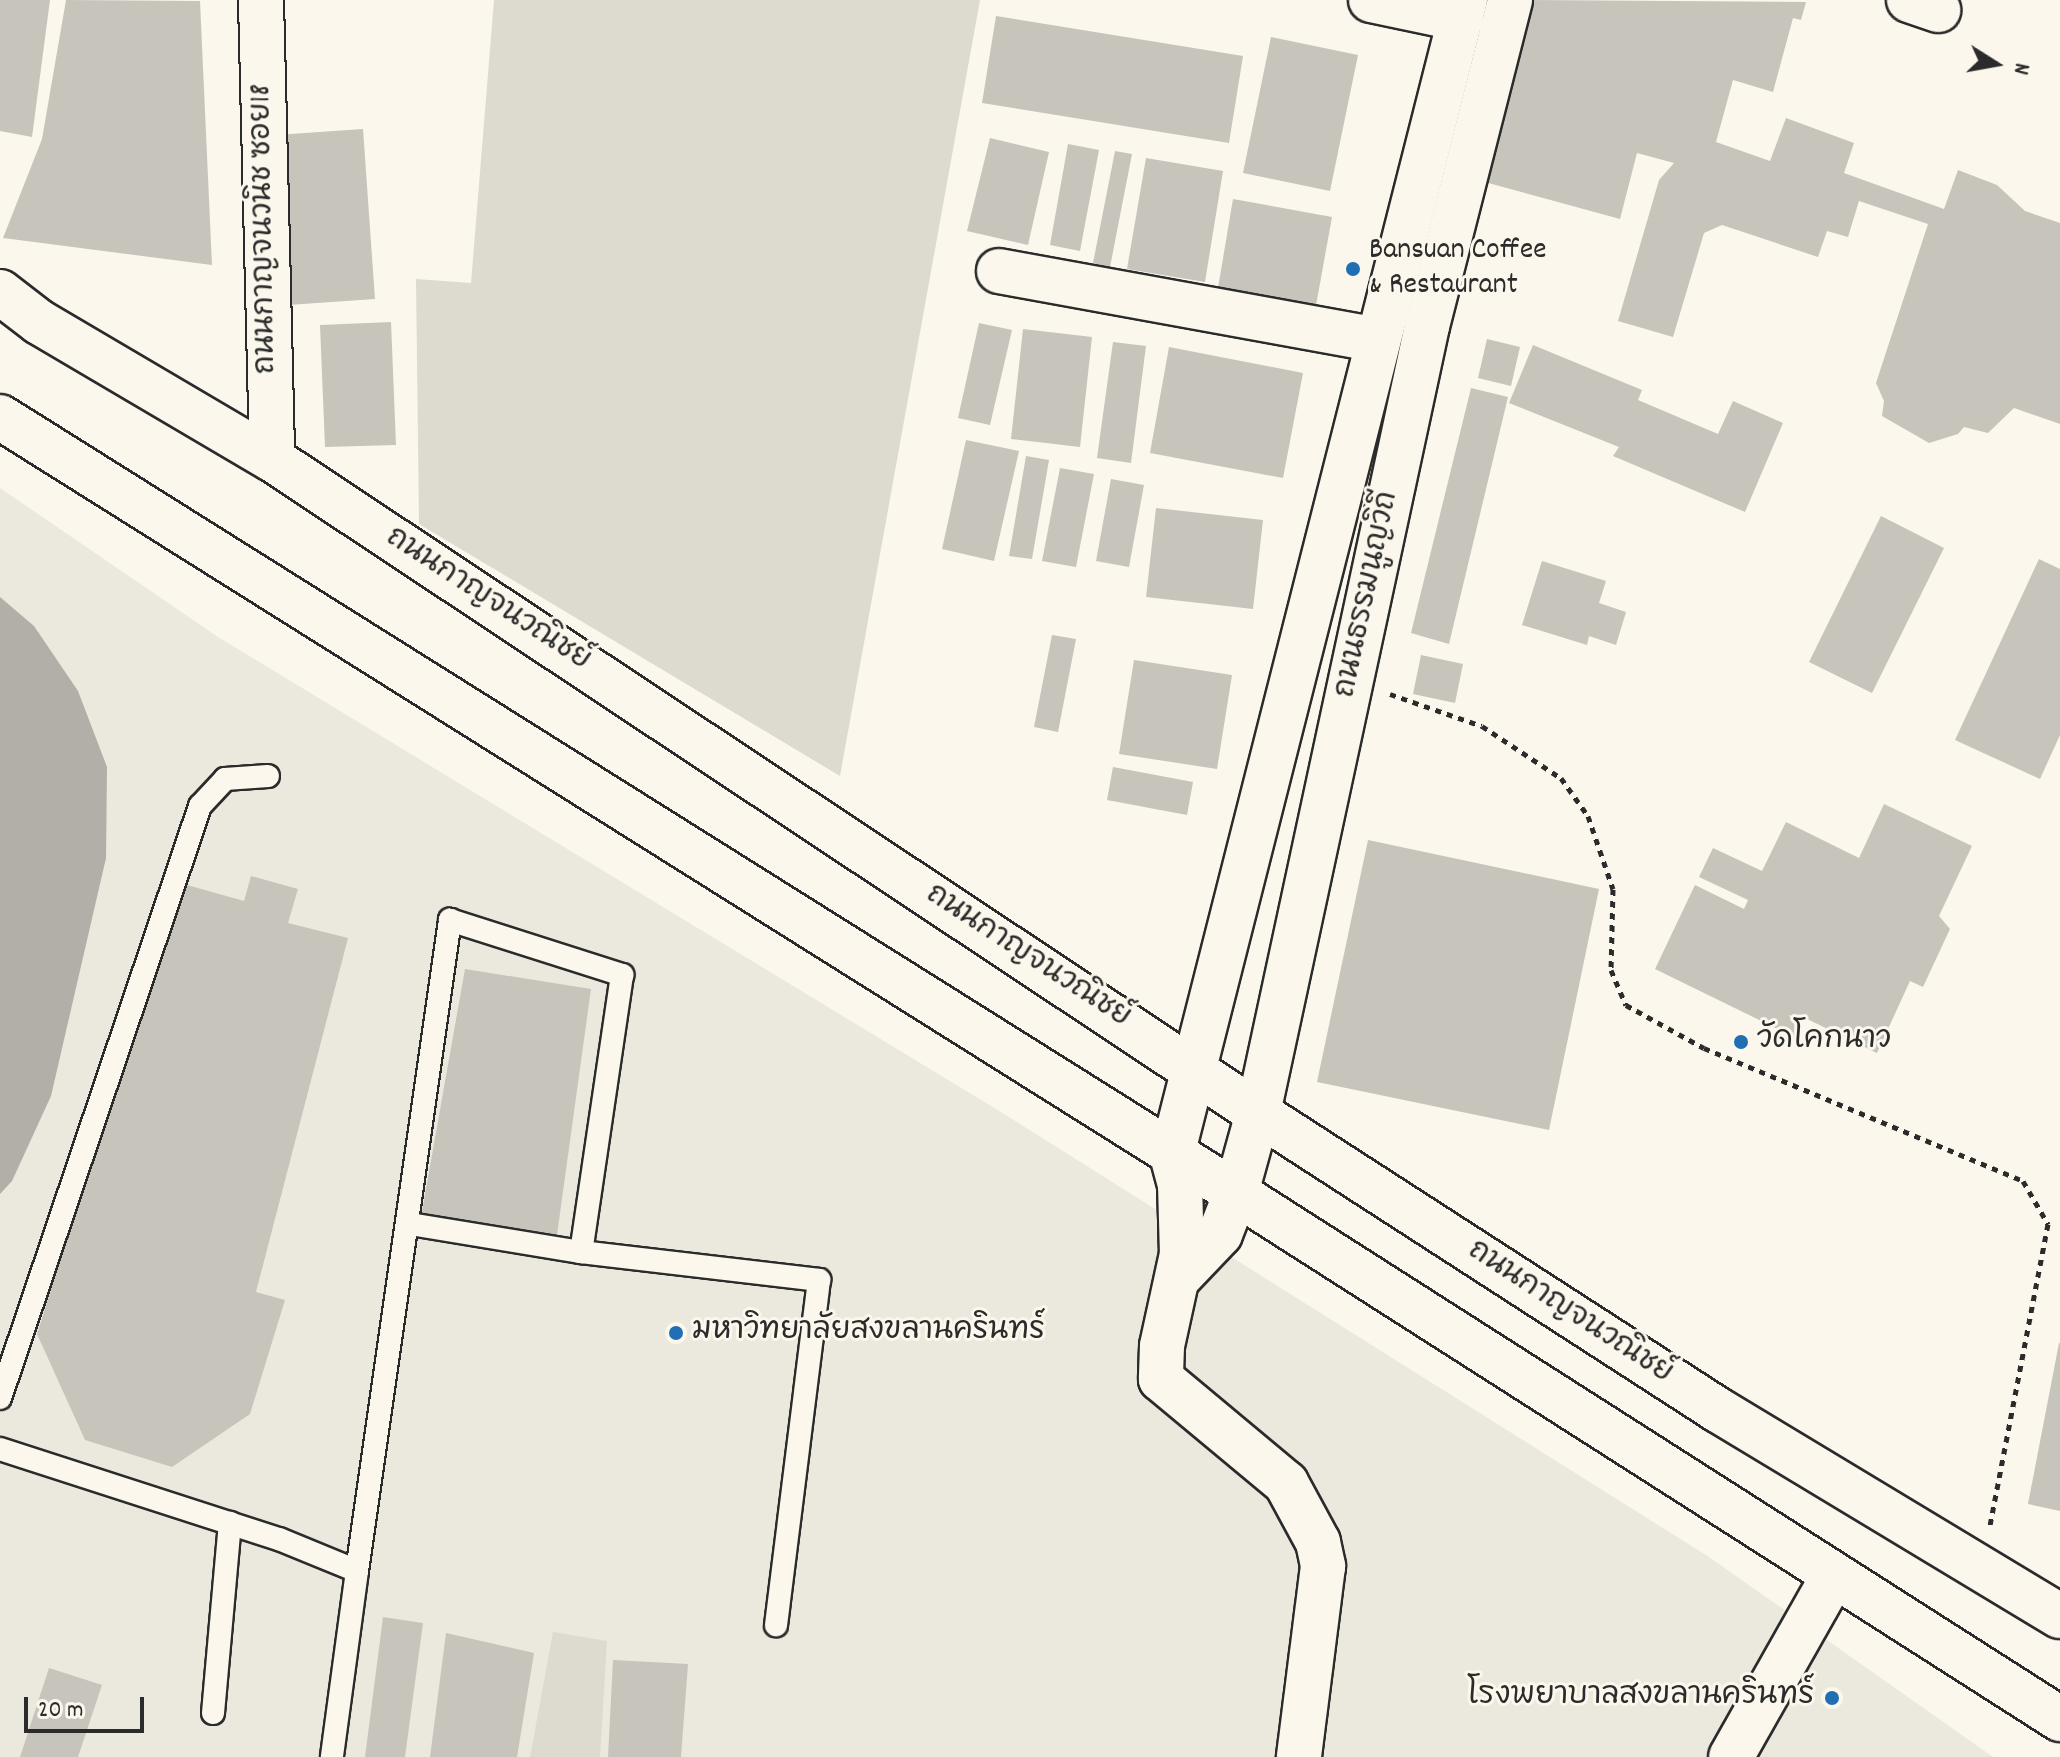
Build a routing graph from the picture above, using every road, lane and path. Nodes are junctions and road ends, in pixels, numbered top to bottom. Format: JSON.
{"nodes":[{"id":1,"x":261,"y":0,"type":"edge"},
{"id":2,"x":1371,"y":0,"type":"edge"},
{"id":3,"x":1510,"y":0,"type":"edge"},
{"id":4,"x":1463,"y":9,"type":"edge"},
{"id":5,"x":999,"y":271,"type":"dead end"},
{"id":6,"x":0,"y":292,"type":"edge"},
{"id":7,"x":1378,"y":340,"type":"junction"},
{"id":8,"x":0,"y":417,"type":"edge"},
{"id":9,"x":272,"y":459,"type":"junction"},
{"id":10,"x":1351,"y":681,"type":"junction"},
{"id":11,"x":268,"y":776,"type":"dead end"},
{"id":12,"x":1196,"y":1069,"type":"junction"},
{"id":13,"x":1258,"y":1113,"type":"junction"},
{"id":14,"x":1172,"y":1155,"type":"junction"},
{"id":15,"x":1236,"y":1193,"type":"junction"},
{"id":16,"x":410,"y":1224,"type":"junction"},
{"id":17,"x":581,"y":1252,"type":"junction"},
{"id":18,"x":1180,"y":1276,"type":"junction"},
{"id":19,"x":0,"y":1398,"type":"edge"},
{"id":20,"x":0,"y":1449,"type":"edge"},
{"id":21,"x":230,"y":1523,"type":"junction"},
{"id":22,"x":1982,"y":1568,"type":"junction"},
{"id":23,"x":357,"y":1571,"type":"junction"},
{"id":24,"x":1833,"y":1577,"type":"junction"},
{"id":25,"x":2060,"y":1616,"type":"edge"},
{"id":26,"x":776,"y":1625,"type":"dead end"},
{"id":27,"x":213,"y":1713,"type":"dead end"},
{"id":28,"x":2060,"y":1719,"type":"edge"},
{"id":29,"x":332,"y":1757,"type":"edge"},
{"id":30,"x":1299,"y":1757,"type":"edge"},
{"id":31,"x":1731,"y":1757,"type":"edge"}],
"edges":[{"from":1,"to":9,"type":"main road","name":"ถนนกาญจนวนิช ซอย18"},
{"from":2,"to":4,"type":"main road"},
{"from":3,"to":10,"type":"main road","name":"ถนนธรรมนูญวิถี"},
{"from":4,"to":7,"type":"main road","name":"ถนนธรรมนูญวิถี"},
{"from":5,"to":7,"type":"main road"},
{"from":6,"to":9,"type":"main road","name":"ถนนกาญจนวณิชย์"},
{"from":7,"to":12,"type":"main road","name":"ถนนธรรมนูญวิถี"},
{"from":8,"to":14,"type":"main road"},
{"from":9,"to":12,"type":"main road","name":"ถนนกาญจนวณิชย์"},
{"from":10,"to":13,"type":"main road","name":"ถนนธรรมนูญวิถี"},
{"from":10,"to":22,"type":"path"},
{"from":11,"to":19,"type":"lane"},
{"from":12,"to":13,"type":"main road","name":"ถนนกาญจนวณิชย์"},
{"from":12,"to":14,"type":"main road","name":"ถนนธรรมนูญวิถี"},
{"from":13,"to":15,"type":"main road","name":"ถนนธรรมนูญวิถี"},
{"from":13,"to":22,"type":"main road","name":"ถนนกาญจนวณิชย์"},
{"from":14,"to":15,"type":"main road"},
{"from":14,"to":18,"type":"main road"},
{"from":15,"to":18,"type":"main road","name":"ถนนธรรมนูญวิถี"},
{"from":15,"to":24,"type":"main road"},
{"from":16,"to":17,"type":"lane"},
{"from":16,"to":17,"type":"lane"},
{"from":16,"to":23,"type":"lane"},
{"from":17,"to":26,"type":"lane"},
{"from":18,"to":30,"type":"main road"},
{"from":20,"to":21,"type":"lane"},
{"from":21,"to":23,"type":"lane"},
{"from":21,"to":27,"type":"lane"},
{"from":22,"to":25,"type":"main road","name":"ถนนกาญจนวณิชย์"},
{"from":23,"to":29,"type":"lane"},
{"from":24,"to":28,"type":"main road"},
{"from":24,"to":31,"type":"main road"}]}
